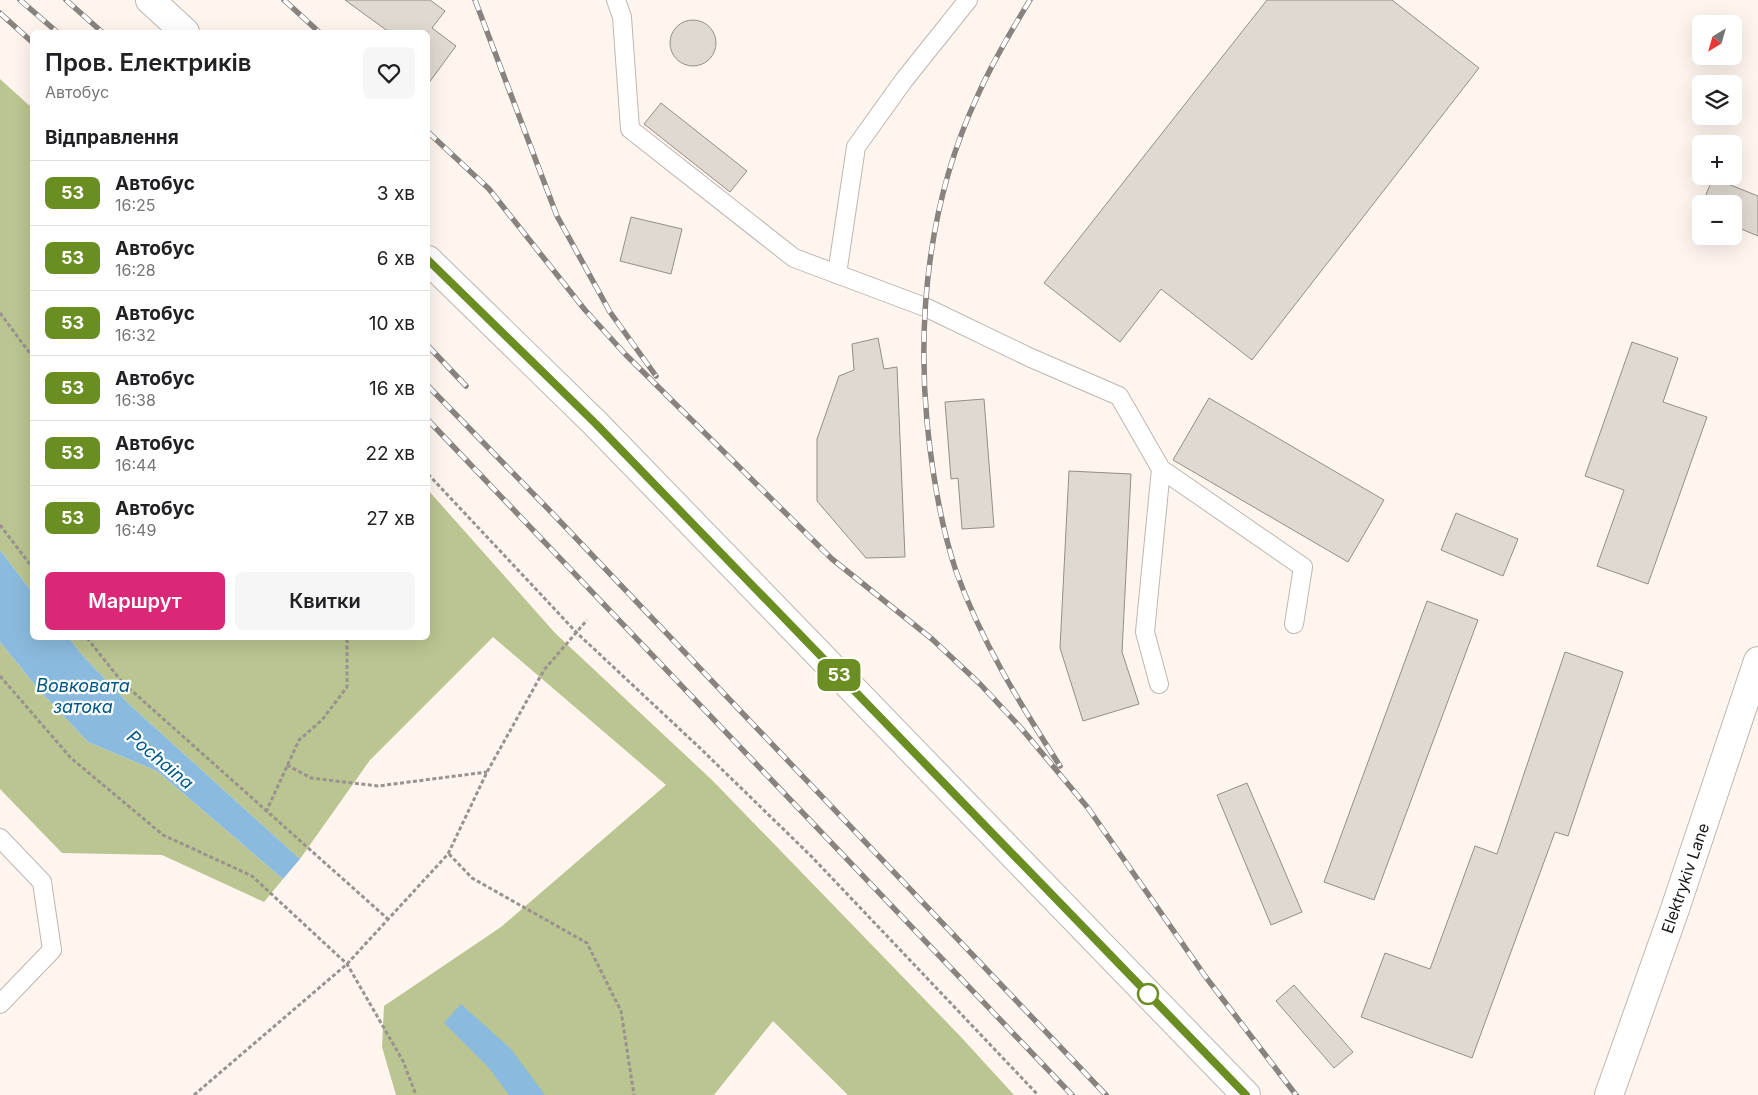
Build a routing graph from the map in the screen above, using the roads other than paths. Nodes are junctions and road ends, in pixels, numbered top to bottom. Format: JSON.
{"nodes":[{"id":1,"x":150,"y":0,"type":"edge"},
{"id":2,"x":616,"y":0,"type":"edge"},
{"id":3,"x":968,"y":0,"type":"edge"},
{"id":4,"x":183,"y":30,"type":"edge"},
{"id":5,"x":430,"y":262,"type":"edge"},
{"id":6,"x":837,"y":274,"type":"junction"},
{"id":7,"x":1161,"y":469,"type":"junction"},
{"id":8,"x":1294,"y":624,"type":"dead end"},
{"id":9,"x":1758,"y":660,"type":"edge"},
{"id":10,"x":1159,"y":684,"type":"dead end"},
{"id":11,"x":0,"y":838,"type":"edge"},
{"id":12,"x":0,"y":1004,"type":"edge"},
{"id":13,"x":1246,"y":1095,"type":"edge"},
{"id":14,"x":1609,"y":1095,"type":"edge"}],
"edges":[{"from":1,"to":4,"type":"street"},
{"from":2,"to":6,"type":"lane"},
{"from":3,"to":6,"type":"lane"},
{"from":5,"to":13,"type":"street"},
{"from":6,"to":7,"type":"lane"},
{"from":7,"to":8,"type":"lane"},
{"from":7,"to":10,"type":"lane"},
{"from":9,"to":14,"type":"street","name":"Elektrykiv Lane"},
{"from":11,"to":12,"type":"lane"}]}
